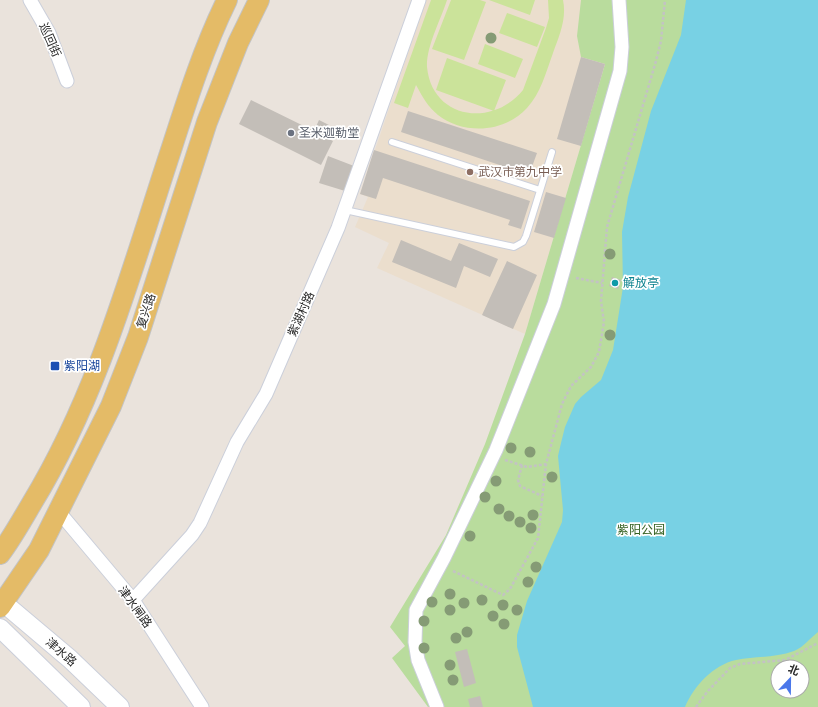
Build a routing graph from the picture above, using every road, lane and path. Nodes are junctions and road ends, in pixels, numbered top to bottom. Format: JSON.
{"nodes":[{"id":1,"x":30,"y":0,"type":"edge"},
{"id":2,"x":227,"y":0,"type":"edge"},
{"id":3,"x":259,"y":0,"type":"edge"},
{"id":4,"x":419,"y":0,"type":"edge"},
{"id":5,"x":619,"y":0,"type":"edge"},
{"id":6,"x":665,"y":0,"type":"edge"},
{"id":7,"x":68,"y":80,"type":"dead end"},
{"id":8,"x":392,"y":142,"type":"dead end"},
{"id":9,"x":552,"y":152,"type":"dead end"},
{"id":10,"x":540,"y":190,"type":"junction"},
{"id":11,"x":345,"y":210,"type":"junction"},
{"id":12,"x":561,"y":276,"type":"junction"},
{"id":13,"x":602,"y":283,"type":"junction"},
{"id":14,"x":493,"y":457,"type":"junction"},
{"id":15,"x":546,"y":464,"type":"junction"},
{"id":16,"x":522,"y":466,"type":"junction"},
{"id":17,"x":542,"y":496,"type":"junction"},
{"id":18,"x":59,"y":512,"type":"junction"},
{"id":19,"x":0,"y":554,"type":"edge"},
{"id":20,"x":441,"y":564,"type":"junction"},
{"id":21,"x":133,"y":600,"type":"junction"},
{"id":22,"x":1,"y":603,"type":"edge"},
{"id":23,"x":0,"y":628,"type":"edge"},
{"id":24,"x":818,"y":643,"type":"edge"},
{"id":25,"x":81,"y":707,"type":"edge"},
{"id":26,"x":120,"y":707,"type":"edge"},
{"id":27,"x":202,"y":707,"type":"edge"},
{"id":28,"x":437,"y":707,"type":"edge"},
{"id":29,"x":696,"y":707,"type":"edge"}],
"edges":[{"from":1,"to":7,"type":"street","name":"巡回街"},
{"from":2,"to":19,"type":"main road"},
{"from":3,"to":18,"type":"main road","name":"复兴路"},
{"from":4,"to":11,"type":"street","name":"紫湖村路"},
{"from":5,"to":12,"type":"street"},
{"from":6,"to":13,"type":"path"},
{"from":8,"to":10,"type":"lane"},
{"from":9,"to":10,"type":"lane"},
{"from":10,"to":11,"type":"lane"},
{"from":11,"to":21,"type":"street","name":"紫湖村路"},
{"from":12,"to":13,"type":"path"},
{"from":12,"to":14,"type":"street"},
{"from":13,"to":15,"type":"path"},
{"from":14,"to":16,"type":"path"},
{"from":14,"to":20,"type":"street"},
{"from":15,"to":16,"type":"path"},
{"from":15,"to":17,"type":"path"},
{"from":16,"to":17,"type":"path"},
{"from":17,"to":20,"type":"path"},
{"from":18,"to":21,"type":"street","name":"津水闸路"},
{"from":18,"to":22,"type":"main road","name":"复兴路"},
{"from":20,"to":28,"type":"street"},
{"from":21,"to":27,"type":"street","name":"津水闸路"},
{"from":22,"to":26,"type":"main road","name":"津水路"},
{"from":23,"to":25,"type":"main road","name":"津水路"},
{"from":24,"to":29,"type":"path"}]}
